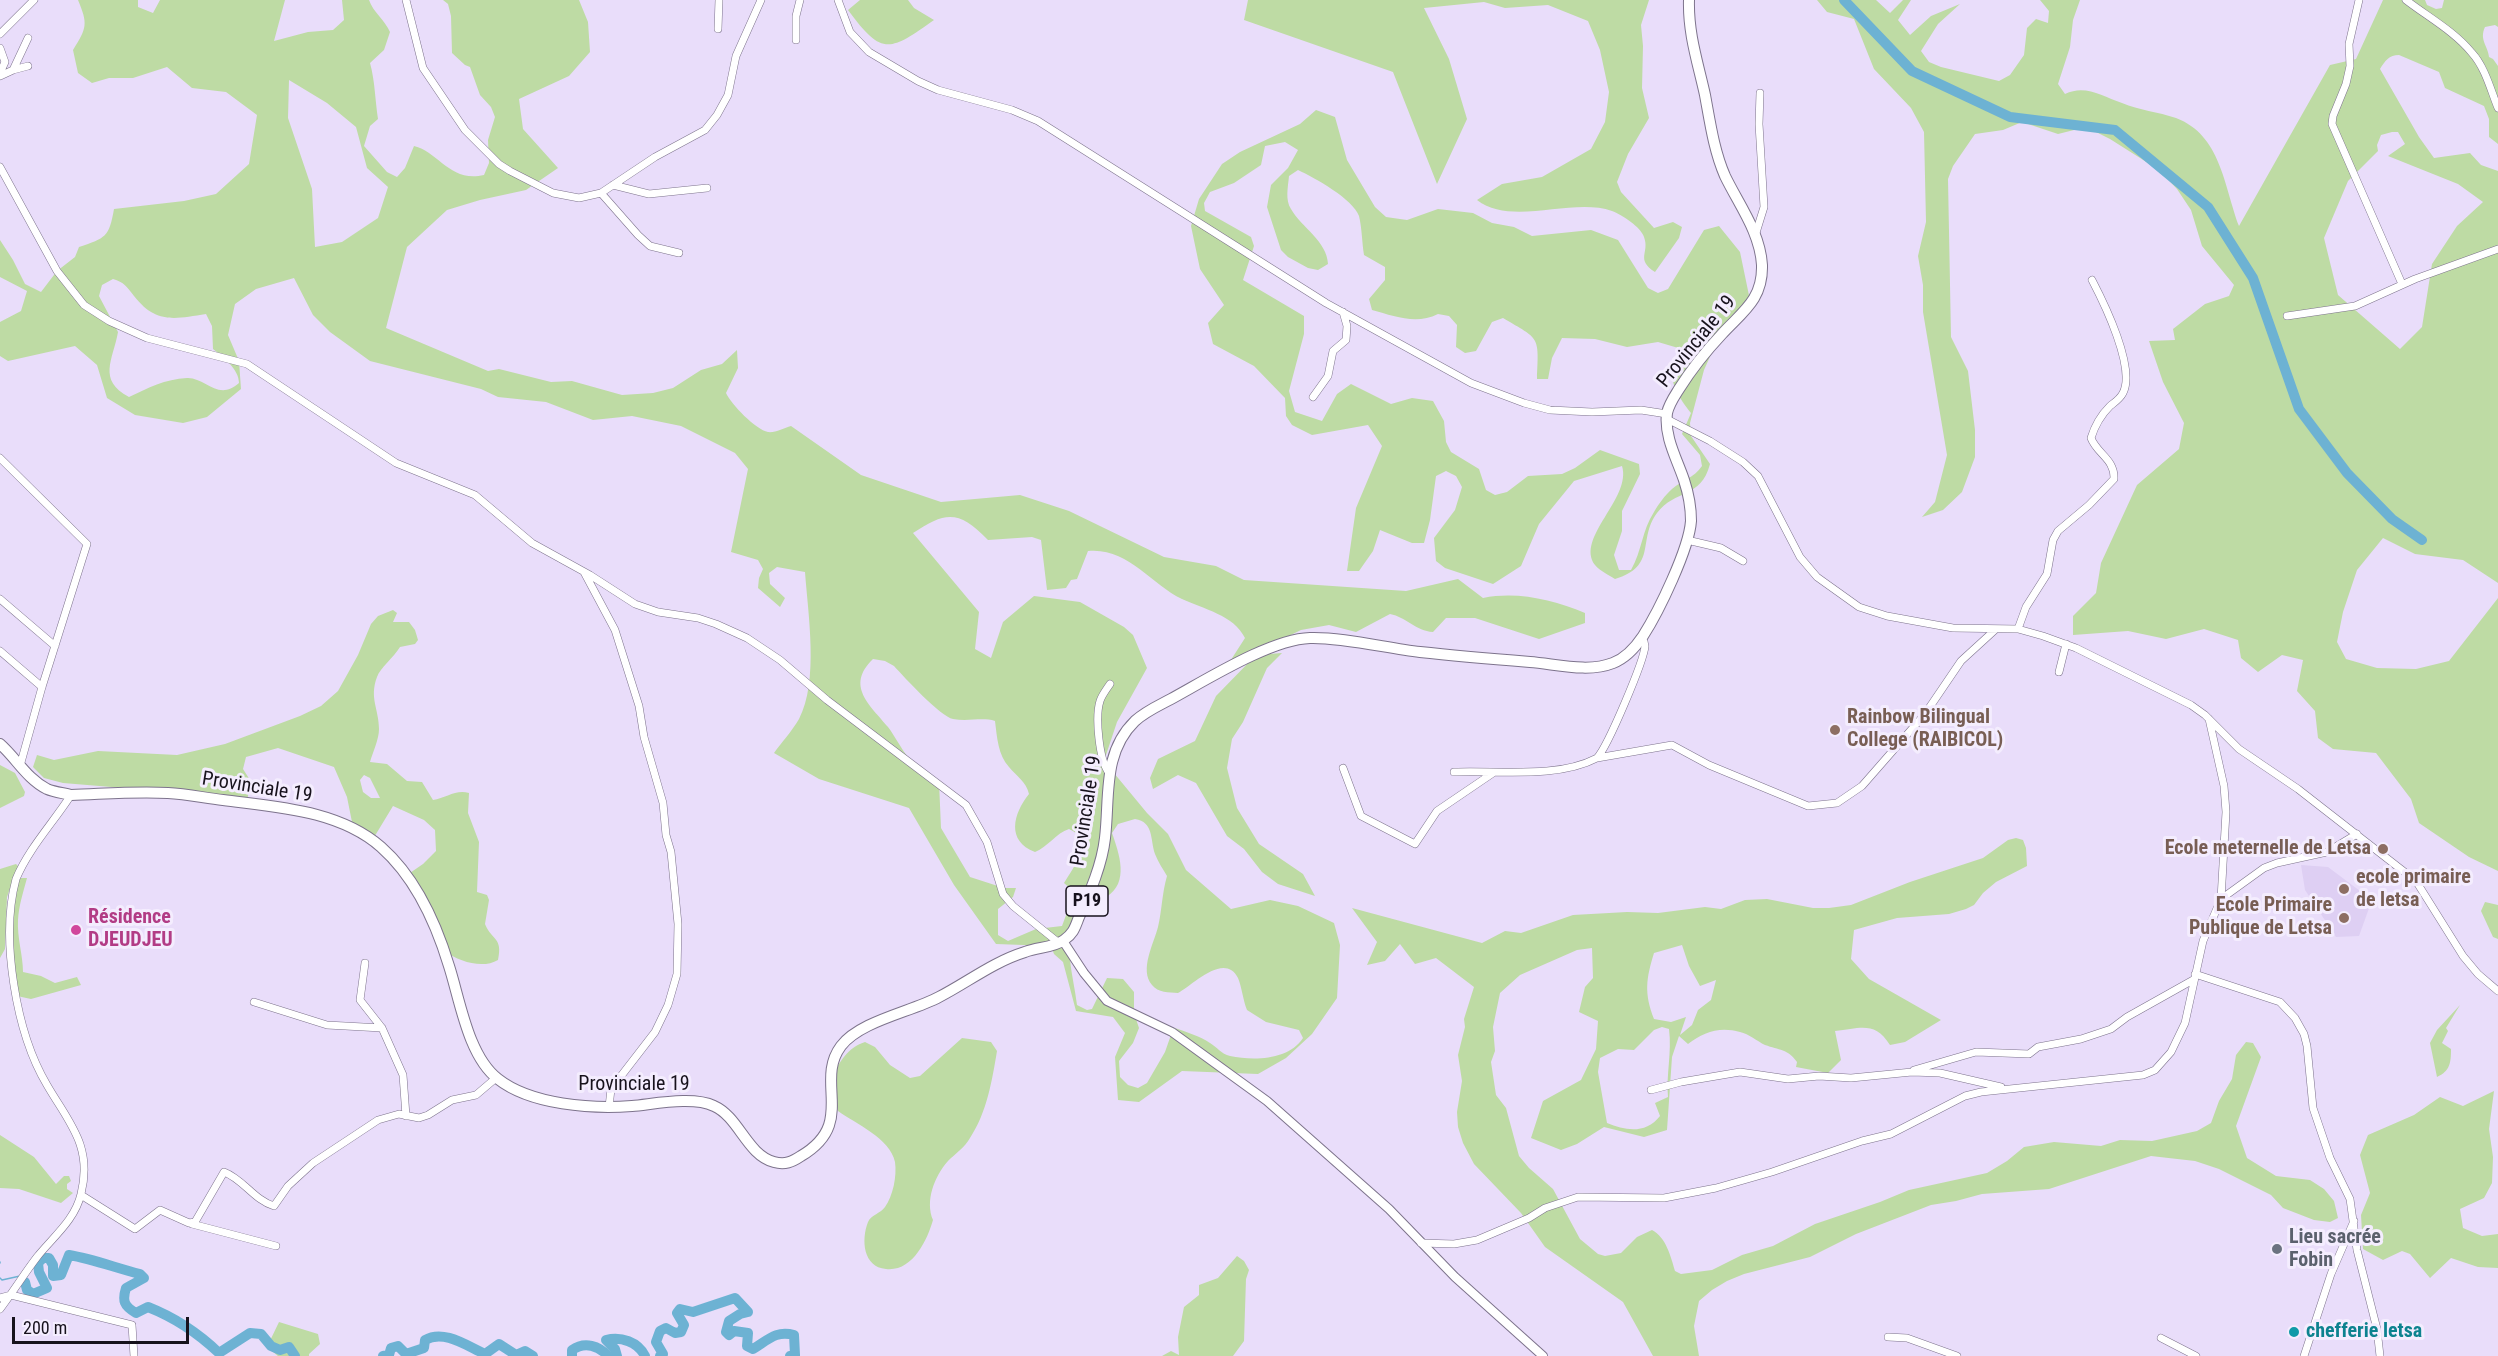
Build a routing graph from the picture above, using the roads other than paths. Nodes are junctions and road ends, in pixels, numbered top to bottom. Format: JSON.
{"nodes":[{"id":1,"x":34,"y":0,"type":"edge"},
{"id":2,"x":406,"y":0,"type":"edge"},
{"id":3,"x":719,"y":0,"type":"edge"},
{"id":4,"x":760,"y":0,"type":"edge"},
{"id":5,"x":801,"y":0,"type":"edge"},
{"id":6,"x":837,"y":0,"type":"edge"},
{"id":7,"x":1689,"y":0,"type":"edge"},
{"id":8,"x":2359,"y":0,"type":"edge"},
{"id":9,"x":2406,"y":0,"type":"edge"},
{"id":10,"x":718,"y":29,"type":"dead end"},
{"id":11,"x":0,"y":34,"type":"edge"},
{"id":12,"x":28,"y":38,"type":"dead end"},
{"id":13,"x":796,"y":40,"type":"dead end"},
{"id":14,"x":0,"y":48,"type":"edge"},
{"id":15,"x":28,"y":66,"type":"dead end"},
{"id":16,"x":13,"y":70,"type":"junction"},
{"id":17,"x":0,"y":74,"type":"edge"},
{"id":18,"x":1760,"y":93,"type":"dead end"},
{"id":19,"x":2498,"y":108,"type":"edge"},
{"id":20,"x":0,"y":167,"type":"edge"},
{"id":21,"x":613,"y":185,"type":"junction"},
{"id":22,"x":707,"y":188,"type":"dead end"},
{"id":23,"x":601,"y":193,"type":"junction"},
{"id":24,"x":1755,"y":236,"type":"junction"},
{"id":25,"x":2498,"y":249,"type":"edge"},
{"id":26,"x":679,"y":253,"type":"dead end"},
{"id":27,"x":2092,"y":280,"type":"dead end"},
{"id":28,"x":2402,"y":284,"type":"junction"},
{"id":29,"x":1343,"y":312,"type":"junction"},
{"id":30,"x":2287,"y":316,"type":"dead end"},
{"id":31,"x":1313,"y":397,"type":"dead end"},
{"id":32,"x":1667,"y":417,"type":"junction"},
{"id":33,"x":0,"y":458,"type":"edge"},
{"id":34,"x":1687,"y":540,"type":"junction"},
{"id":35,"x":1743,"y":561,"type":"dead end"},
{"id":36,"x":583,"y":571,"type":"junction"},
{"id":37,"x":0,"y":599,"type":"edge"},
{"id":38,"x":1996,"y":629,"type":"junction"},
{"id":39,"x":2018,"y":629,"type":"junction"},
{"id":40,"x":1642,"y":638,"type":"junction"},
{"id":41,"x":2066,"y":644,"type":"junction"},
{"id":42,"x":55,"y":646,"type":"junction"},
{"id":43,"x":0,"y":651,"type":"edge"},
{"id":44,"x":2059,"y":672,"type":"dead end"},
{"id":45,"x":1110,"y":684,"type":"dead end"},
{"id":46,"x":42,"y":687,"type":"junction"},
{"id":47,"x":2209,"y":719,"type":"junction"},
{"id":48,"x":0,"y":744,"type":"edge"},
{"id":49,"x":1598,"y":758,"type":"junction"},
{"id":50,"x":21,"y":766,"type":"junction"},
{"id":51,"x":1343,"y":768,"type":"dead end"},
{"id":52,"x":1454,"y":772,"type":"dead end"},
{"id":53,"x":1109,"y":773,"type":"junction"},
{"id":54,"x":1493,"y":773,"type":"junction"},
{"id":55,"x":71,"y":795,"type":"junction"},
{"id":56,"x":2358,"y":834,"type":"junction"},
{"id":57,"x":2221,"y":899,"type":"junction"},
{"id":58,"x":1061,"y":942,"type":"junction"},
{"id":59,"x":365,"y":963,"type":"dead end"},
{"id":60,"x":2194,"y":977,"type":"junction"},
{"id":61,"x":2498,"y":991,"type":"edge"},
{"id":62,"x":254,"y":1002,"type":"dead end"},
{"id":63,"x":382,"y":1028,"type":"junction"},
{"id":64,"x":1912,"y":1072,"type":"junction"},
{"id":65,"x":496,"y":1078,"type":"junction"},
{"id":66,"x":2008,"y":1088,"type":"junction"},
{"id":67,"x":1651,"y":1090,"type":"dead end"},
{"id":68,"x":609,"y":1107,"type":"junction"},
{"id":69,"x":406,"y":1116,"type":"junction"},
{"id":70,"x":81,"y":1195,"type":"junction"},
{"id":71,"x":2354,"y":1221,"type":"junction"},
{"id":72,"x":192,"y":1224,"type":"junction"},
{"id":73,"x":1421,"y":1243,"type":"junction"},
{"id":74,"x":276,"y":1246,"type":"dead end"},
{"id":75,"x":11,"y":1295,"type":"junction"},
{"id":76,"x":0,"y":1298,"type":"edge"},
{"id":77,"x":0,"y":1309,"type":"edge"},
{"id":78,"x":1888,"y":1337,"type":"dead end"},
{"id":79,"x":2162,"y":1338,"type":"dead end"},
{"id":80,"x":134,"y":1356,"type":"edge"},
{"id":81,"x":1543,"y":1356,"type":"edge"},
{"id":82,"x":1957,"y":1356,"type":"edge"},
{"id":83,"x":2196,"y":1356,"type":"edge"},
{"id":84,"x":2304,"y":1356,"type":"edge"},
{"id":85,"x":2380,"y":1356,"type":"edge"}],
"edges":[{"from":1,"to":11,"type":"street"},
{"from":2,"to":23,"type":"street"},
{"from":3,"to":10,"type":"street"},
{"from":4,"to":21,"type":"street"},
{"from":5,"to":13,"type":"street"},
{"from":6,"to":29,"type":"street"},
{"from":7,"to":24,"type":"main road","name":"Provinciale 19"},
{"from":8,"to":28,"type":"street"},
{"from":9,"to":19,"type":"street"},
{"from":12,"to":16,"type":"street"},
{"from":14,"to":17,"type":"street"},
{"from":15,"to":16,"type":"street"},
{"from":16,"to":17,"type":"street"},
{"from":18,"to":24,"type":"street"},
{"from":20,"to":36,"type":"street"},
{"from":21,"to":22,"type":"street"},
{"from":21,"to":23,"type":"street"},
{"from":23,"to":26,"type":"street"},
{"from":24,"to":32,"type":"main road","name":"Provinciale 19"},
{"from":25,"to":28,"type":"street"},
{"from":27,"to":39,"type":"street"},
{"from":28,"to":30,"type":"street"},
{"from":29,"to":31,"type":"street"},
{"from":29,"to":32,"type":"street"},
{"from":32,"to":34,"type":"main road","name":"Provinciale 19","number":"P19"},
{"from":32,"to":38,"type":"street"},
{"from":33,"to":42,"type":"street"},
{"from":34,"to":35,"type":"street"},
{"from":34,"to":40,"type":"main road","name":"Provinciale 19","number":"P19"},
{"from":36,"to":58,"type":"street"},
{"from":36,"to":68,"type":"street"},
{"from":37,"to":42,"type":"street"},
{"from":38,"to":39,"type":"street"},
{"from":38,"to":49,"type":"street"},
{"from":39,"to":41,"type":"street"},
{"from":40,"to":49,"type":"street"},
{"from":40,"to":53,"type":"main road","name":"Provinciale 19","number":"P19"},
{"from":41,"to":44,"type":"street"},
{"from":41,"to":47,"type":"street"},
{"from":42,"to":46,"type":"street"},
{"from":43,"to":46,"type":"street"},
{"from":45,"to":53,"type":"street"},
{"from":46,"to":50,"type":"street"},
{"from":47,"to":56,"type":"street"},
{"from":47,"to":57,"type":"street"},
{"from":48,"to":50,"type":"main road","name":"Provinciale 19","number":"P19"},
{"from":49,"to":54,"type":"street"},
{"from":50,"to":55,"type":"main road","name":"Provinciale 19","number":"P19"},
{"from":51,"to":54,"type":"street"},
{"from":52,"to":54,"type":"street"},
{"from":53,"to":58,"type":"main road","name":"Provinciale 19","number":"P19"},
{"from":55,"to":65,"type":"main road","name":"Provinciale 19","number":"P19"},
{"from":55,"to":70,"type":"street"},
{"from":56,"to":57,"type":"street"},
{"from":56,"to":61,"type":"street"},
{"from":57,"to":60,"type":"street"},
{"from":58,"to":68,"type":"main road","name":"Provinciale 19","number":"P19"},
{"from":58,"to":73,"type":"street"},
{"from":59,"to":63,"type":"street"},
{"from":60,"to":64,"type":"street"},
{"from":60,"to":66,"type":"street"},
{"from":60,"to":71,"type":"street"},
{"from":62,"to":63,"type":"street"},
{"from":63,"to":69,"type":"street"},
{"from":64,"to":66,"type":"street"},
{"from":64,"to":67,"type":"street"},
{"from":65,"to":68,"type":"main road","name":"Provinciale 19","number":"P19"},
{"from":65,"to":69,"type":"street"},
{"from":66,"to":73,"type":"street"},
{"from":69,"to":72,"type":"street"},
{"from":70,"to":72,"type":"street"},
{"from":70,"to":75,"type":"street"},
{"from":71,"to":84,"type":"street"},
{"from":71,"to":85,"type":"street"},
{"from":72,"to":74,"type":"street"},
{"from":73,"to":81,"type":"street"},
{"from":75,"to":76,"type":"street"},
{"from":75,"to":77,"type":"street"},
{"from":75,"to":80,"type":"street"},
{"from":78,"to":82,"type":"street"},
{"from":79,"to":83,"type":"street"}]}
